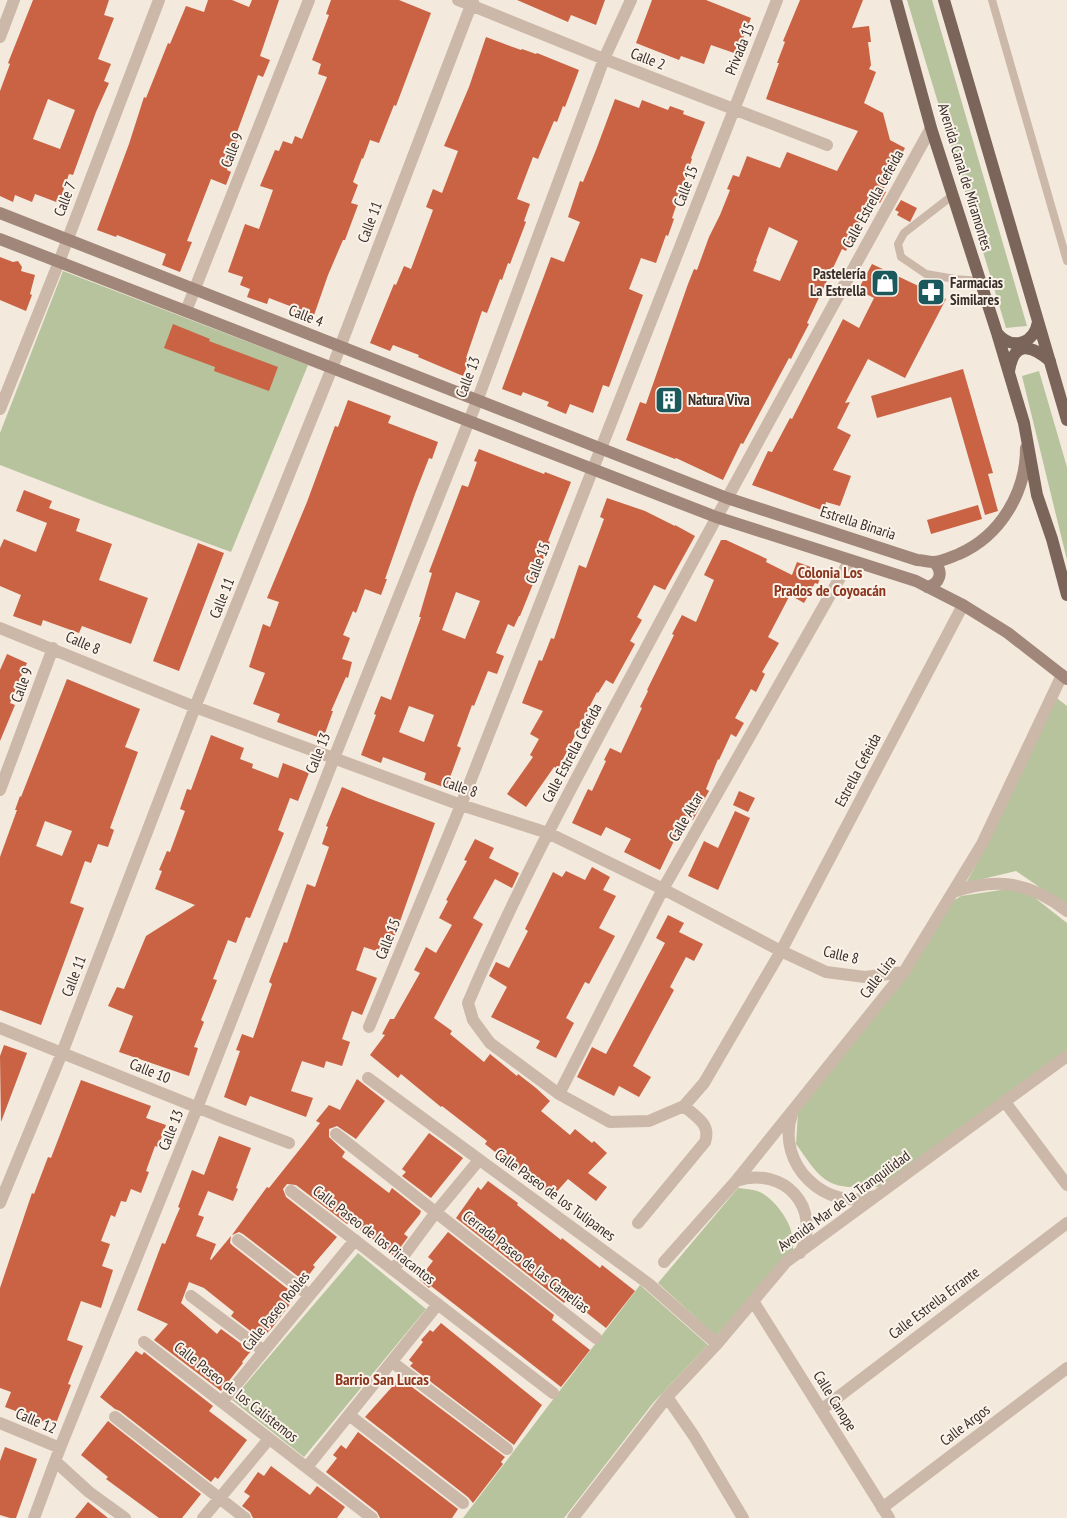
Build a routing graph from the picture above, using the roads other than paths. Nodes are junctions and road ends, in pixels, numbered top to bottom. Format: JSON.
{"nodes":[{"id":1,"x":14,"y":0,"type":"edge"},
{"id":2,"x":158,"y":0,"type":"edge"},
{"id":3,"x":308,"y":0,"type":"edge"},
{"id":4,"x":458,"y":0,"type":"edge"},
{"id":5,"x":631,"y":0,"type":"edge"},
{"id":6,"x":776,"y":0,"type":"edge"},
{"id":7,"x":896,"y":0,"type":"edge"},
{"id":8,"x":944,"y":0,"type":"edge"},
{"id":9,"x":992,"y":0,"type":"edge"},
{"id":10,"x":472,"y":2,"type":"edge"},
{"id":11,"x":0,"y":36,"type":"edge"},
{"id":12,"x":604,"y":59,"type":"junction"},
{"id":13,"x":733,"y":109,"type":"junction"},
{"id":14,"x":931,"y":128,"type":"junction"},
{"id":15,"x":827,"y":145,"type":"dead end"},
{"id":16,"x":953,"y":195,"type":"junction"},
{"id":17,"x":0,"y":213,"type":"edge"},
{"id":18,"x":0,"y":239,"type":"edge"},
{"id":19,"x":67,"y":240,"type":"junction"},
{"id":20,"x":1067,"y":260,"type":"edge"},
{"id":21,"x":59,"y":262,"type":"junction"},
{"id":22,"x":980,"y":281,"type":"junction"},
{"id":23,"x":194,"y":290,"type":"junction"},
{"id":24,"x":186,"y":311,"type":"junction"},
{"id":25,"x":1038,"y":322,"type":"junction"},
{"id":26,"x":997,"y":333,"type":"junction"},
{"id":27,"x":340,"y":347,"type":"junction"},
{"id":28,"x":1050,"y":361,"type":"junction"},
{"id":29,"x":332,"y":368,"type":"junction"},
{"id":30,"x":1009,"y":372,"type":"junction"},
{"id":31,"x":477,"y":401,"type":"junction"},
{"id":32,"x":0,"y":409,"type":"edge"},
{"id":33,"x":1067,"y":420,"type":"edge"},
{"id":34,"x":468,"y":421,"type":"junction"},
{"id":35,"x":1024,"y":423,"type":"junction"},
{"id":36,"x":600,"y":449,"type":"junction"},
{"id":37,"x":592,"y":470,"type":"junction"},
{"id":38,"x":728,"y":498,"type":"junction"},
{"id":39,"x":716,"y":517,"type":"junction"},
{"id":40,"x":850,"y":560,"type":"junction"},
{"id":41,"x":934,"y":562,"type":"junction"},
{"id":42,"x":927,"y":587,"type":"junction"},
{"id":43,"x":1067,"y":595,"type":"edge"},
{"id":44,"x":963,"y":605,"type":"junction"},
{"id":45,"x":0,"y":628,"type":"edge"},
{"id":46,"x":53,"y":648,"type":"junction"},
{"id":47,"x":1065,"y":677,"type":"edge"},
{"id":48,"x":195,"y":707,"type":"junction"},
{"id":49,"x":334,"y":758,"type":"junction"},
{"id":50,"x":0,"y":790,"type":"edge"},
{"id":51,"x":461,"y":805,"type":"junction"},
{"id":52,"x":548,"y":833,"type":"junction"},
{"id":53,"x":663,"y":889,"type":"junction"},
{"id":54,"x":953,"y":892,"type":"junction"},
{"id":55,"x":1067,"y":911,"type":"edge"},
{"id":56,"x":781,"y":951,"type":"junction"},
{"id":57,"x":904,"y":972,"type":"junction"},
{"id":58,"x":369,"y":1027,"type":"dead end"},
{"id":59,"x":0,"y":1028,"type":"edge"},
{"id":60,"x":62,"y":1053,"type":"junction"},
{"id":61,"x":1067,"y":1056,"type":"edge"},
{"id":62,"x":368,"y":1078,"type":"dead end"},
{"id":63,"x":558,"y":1094,"type":"junction"},
{"id":64,"x":1005,"y":1102,"type":"junction"},
{"id":65,"x":684,"y":1106,"type":"junction"},
{"id":66,"x":197,"y":1108,"type":"junction"},
{"id":67,"x":793,"y":1109,"type":"junction"},
{"id":68,"x":336,"y":1134,"type":"dead end"},
{"id":69,"x":290,"y":1143,"type":"dead end"},
{"id":70,"x":480,"y":1160,"type":"junction"},
{"id":71,"x":736,"y":1181,"type":"junction"},
{"id":72,"x":1067,"y":1185,"type":"edge"},
{"id":73,"x":291,"y":1192,"type":"dead end"},
{"id":74,"x":883,"y":1193,"type":"junction"},
{"id":75,"x":0,"y":1203,"type":"edge"},
{"id":76,"x":436,"y":1212,"type":"junction"},
{"id":77,"x":638,"y":1223,"type":"dead end"},
{"id":78,"x":1067,"y":1223,"type":"edge"},
{"id":79,"x":238,"y":1240,"type":"dead end"},
{"id":80,"x":355,"y":1240,"type":"junction"},
{"id":81,"x":800,"y":1254,"type":"junction"},
{"id":82,"x":664,"y":1262,"type":"dead end"},
{"id":83,"x":393,"y":1270,"type":"junction"},
{"id":84,"x":310,"y":1295,"type":"junction"},
{"id":85,"x":191,"y":1296,"type":"dead end"},
{"id":86,"x":753,"y":1301,"type":"junction"},
{"id":87,"x":438,"y":1304,"type":"junction"},
{"id":88,"x":596,"y":1338,"type":"dead end"},
{"id":89,"x":144,"y":1342,"type":"dead end"},
{"id":90,"x":717,"y":1344,"type":"junction"},
{"id":91,"x":264,"y":1351,"type":"junction"},
{"id":92,"x":392,"y":1362,"type":"junction"},
{"id":93,"x":1067,"y":1368,"type":"edge"},
{"id":94,"x":553,"y":1393,"type":"dead end"},
{"id":95,"x":667,"y":1397,"type":"junction"},
{"id":96,"x":222,"y":1402,"type":"junction"},
{"id":97,"x":821,"y":1410,"type":"junction"},
{"id":98,"x":349,"y":1415,"type":"junction"},
{"id":99,"x":115,"y":1417,"type":"dead end"},
{"id":100,"x":0,"y":1423,"type":"edge"},
{"id":101,"x":269,"y":1439,"type":"junction"},
{"id":102,"x":60,"y":1448,"type":"junction"},
{"id":103,"x":507,"y":1448,"type":"dead end"},
{"id":104,"x":55,"y":1461,"type":"junction"},
{"id":105,"x":307,"y":1468,"type":"junction"},
{"id":106,"x":219,"y":1498,"type":"junction"},
{"id":107,"x":463,"y":1503,"type":"dead end"},
{"id":108,"x":886,"y":1513,"type":"edge"},
{"id":109,"x":738,"y":1516,"type":"edge"},
{"id":110,"x":34,"y":1518,"type":"edge"},
{"id":111,"x":125,"y":1518,"type":"edge"},
{"id":112,"x":203,"y":1518,"type":"edge"},
{"id":113,"x":245,"y":1518,"type":"edge"},
{"id":114,"x":372,"y":1518,"type":"edge"},
{"id":115,"x":573,"y":1518,"type":"edge"}],
"edges":[{"from":1,"to":11,"type":"street"},
{"from":2,"to":19,"type":"street","name":"Calle 7"},
{"from":3,"to":23,"type":"street","name":"Calle 9"},
{"from":4,"to":10,"type":"street","name":"Calle 2"},
{"from":5,"to":12,"type":"street","name":"Calle 13"},
{"from":6,"to":13,"type":"street","name":"Privada 15"},
{"from":7,"to":14,"type":"main road","name":"Avenida Canal de Miramontes"},
{"from":8,"to":25,"type":"main road","name":"Avenida Canal de Miramontes"},
{"from":9,"to":20,"type":"lane"},
{"from":10,"to":12,"type":"street","name":"Calle 2"},
{"from":10,"to":27,"type":"street","name":"Calle 11"},
{"from":12,"to":13,"type":"street","name":"Calle 2"},
{"from":12,"to":31,"type":"street","name":"Calle 13"},
{"from":13,"to":15,"type":"street","name":"Calle 2"},
{"from":13,"to":36,"type":"street","name":"Calle 15"},
{"from":14,"to":16,"type":"main road","name":"Avenida Canal de Miramontes"},
{"from":14,"to":38,"type":"street","name":"Calle Estrella Cefeida"},
{"from":16,"to":22,"type":"main road","name":"Avenida Canal de Miramontes"},
{"from":16,"to":22,"type":"lane"},
{"from":17,"to":19,"type":"street","name":"Calle 4"},
{"from":18,"to":21,"type":"street"},
{"from":19,"to":21,"type":"street","name":"Calle 7"},
{"from":19,"to":23,"type":"street","name":"Calle 4"},
{"from":21,"to":24,"type":"street"},
{"from":21,"to":32,"type":"street","name":"Calle 7"},
{"from":22,"to":26,"type":"main road","name":"Avenida Canal de Miramontes"},
{"from":23,"to":24,"type":"street","name":"Calle 9"},
{"from":23,"to":27,"type":"street","name":"Calle 4"},
{"from":24,"to":29,"type":"street"},
{"from":25,"to":26,"type":"main road"},
{"from":25,"to":28,"type":"main road","name":"Avenida Canal de Miramontes"},
{"from":26,"to":30,"type":"main road","name":"Avenida Canal de Miramontes"},
{"from":27,"to":29,"type":"street","name":"Calle 11"},
{"from":27,"to":31,"type":"street","name":"Calle 4"},
{"from":28,"to":30,"type":"main road"},
{"from":28,"to":33,"type":"main road","name":"Avenida Canal de Miramontes"},
{"from":29,"to":34,"type":"street"},
{"from":29,"to":48,"type":"street","name":"Calle 11"},
{"from":30,"to":35,"type":"main road","name":"Avenida Canal de Miramontes"},
{"from":31,"to":34,"type":"street","name":"Calle 13"},
{"from":31,"to":36,"type":"street","name":"Calle 4"},
{"from":34,"to":37,"type":"street"},
{"from":34,"to":49,"type":"street","name":"Calle 13"},
{"from":35,"to":41,"type":"street","name":"Estrella Binaria"},
{"from":35,"to":43,"type":"main road","name":"Avenida Canal de Miramontes"},
{"from":36,"to":37,"type":"street","name":"Calle 15"},
{"from":36,"to":38,"type":"street","name":"Estrella Binaria"},
{"from":37,"to":39,"type":"street"},
{"from":37,"to":51,"type":"street","name":"Calle 15"},
{"from":38,"to":39,"type":"street","name":"Calle Estrella Cefeida"},
{"from":38,"to":41,"type":"street","name":"Estrella Binaria"},
{"from":39,"to":40,"type":"street"},
{"from":39,"to":52,"type":"street","name":"Calle Estrella Cefeida"},
{"from":40,"to":42,"type":"street"},
{"from":40,"to":53,"type":"street","name":"Calle Altar"},
{"from":41,"to":42,"type":"street"},
{"from":42,"to":44,"type":"street"},
{"from":44,"to":47,"type":"street"},
{"from":44,"to":56,"type":"street","name":"Estrella Cefeida"},
{"from":45,"to":46,"type":"street","name":"Calle 8"},
{"from":46,"to":48,"type":"street","name":"Calle 8"},
{"from":46,"to":50,"type":"street","name":"Calle 9"},
{"from":47,"to":54,"type":"street","name":"Calle Lira"},
{"from":48,"to":49,"type":"street","name":"Calle 8"},
{"from":48,"to":60,"type":"street","name":"Calle 11"},
{"from":49,"to":51,"type":"street","name":"Calle 8"},
{"from":49,"to":66,"type":"street","name":"Calle 13"},
{"from":51,"to":52,"type":"street","name":"Calle 8"},
{"from":51,"to":58,"type":"street","name":"Calle 15"},
{"from":52,"to":53,"type":"street","name":"Calle 8"},
{"from":52,"to":63,"type":"street","name":"Calle Estrella Cefeida"},
{"from":53,"to":56,"type":"street","name":"Calle 8"},
{"from":53,"to":63,"type":"street","name":"Calle Altar"},
{"from":54,"to":55,"type":"street"},
{"from":54,"to":57,"type":"street","name":"Calle Lira"},
{"from":56,"to":57,"type":"street","name":"Calle 8"},
{"from":56,"to":65,"type":"street","name":"Calle Estrella Cefeida"},
{"from":57,"to":67,"type":"street","name":"Calle Lira"},
{"from":59,"to":60,"type":"street","name":"Calle 10"},
{"from":60,"to":66,"type":"street","name":"Calle 10"},
{"from":60,"to":75,"type":"street","name":"Calle 11"},
{"from":61,"to":64,"type":"street","name":"Avenida Mar de la Tranquilidad"},
{"from":62,"to":70,"type":"street","name":"Calle Paseo de los Tulipanes"},
{"from":63,"to":65,"type":"street","name":"Calle Estrella Cefeida"},
{"from":64,"to":72,"type":"street"},
{"from":64,"to":74,"type":"street","name":"Avenida Mar de la Tranquilidad"},
{"from":65,"to":77,"type":"street"},
{"from":66,"to":69,"type":"street","name":"Calle 10"},
{"from":66,"to":102,"type":"street","name":"Calle 13"},
{"from":67,"to":71,"type":"street","name":"Calle Lira"},
{"from":67,"to":74,"type":"street"},
{"from":68,"to":76,"type":"street","name":"Cerrada Paseo de las Camelias"},
{"from":70,"to":76,"type":"street"},
{"from":70,"to":90,"type":"street","name":"Calle Paseo de los Tulipanes"},
{"from":71,"to":81,"type":"street"},
{"from":71,"to":82,"type":"street","name":"Calle Lira"},
{"from":73,"to":80,"type":"street","name":"Calle Paseo de los Piracantos"},
{"from":74,"to":81,"type":"street","name":"Avenida Mar de la Tranquilidad"},
{"from":76,"to":83,"type":"street"},
{"from":76,"to":88,"type":"street","name":"Cerrada Paseo de las Camelias"},
{"from":78,"to":97,"type":"street","name":"Calle Estrella Errante"},
{"from":79,"to":84,"type":"street"},
{"from":80,"to":83,"type":"street","name":"Calle Paseo de los Piracantos"},
{"from":80,"to":84,"type":"street","name":"Calle Paseo Robles"},
{"from":81,"to":86,"type":"street","name":"Avenida Mar de la Tranquilidad"},
{"from":83,"to":87,"type":"street","name":"Calle Paseo de los Piracantos"},
{"from":84,"to":91,"type":"street","name":"Calle Paseo Robles"},
{"from":85,"to":91,"type":"street"},
{"from":86,"to":90,"type":"street","name":"Avenida Mar de la Tranquilidad"},
{"from":86,"to":97,"type":"street","name":"Calle Canope"},
{"from":87,"to":92,"type":"street"},
{"from":87,"to":94,"type":"street","name":"Calle Paseo de los Piracantos"},
{"from":89,"to":96,"type":"street","name":"Calle Paseo de los Calistemos"},
{"from":90,"to":95,"type":"street","name":"Avenida Mar de la Tranquilidad"},
{"from":91,"to":96,"type":"street","name":"Calle Paseo Robles"},
{"from":92,"to":98,"type":"street"},
{"from":92,"to":103,"type":"street"},
{"from":93,"to":108,"type":"street","name":"Calle Argos"},
{"from":95,"to":109,"type":"street"},
{"from":95,"to":115,"type":"street","name":"Avenida Mar de la Tranquilidad"},
{"from":96,"to":101,"type":"street","name":"Calle Paseo de los Calistemos"},
{"from":97,"to":108,"type":"street","name":"Calle Canope"},
{"from":98,"to":105,"type":"street"},
{"from":98,"to":107,"type":"street"},
{"from":99,"to":106,"type":"street"},
{"from":100,"to":102,"type":"street","name":"Calle 12"},
{"from":101,"to":105,"type":"street","name":"Calle Paseo de los Calistemos"},
{"from":101,"to":106,"type":"street"},
{"from":102,"to":104,"type":"street","name":"Calle 13"},
{"from":104,"to":110,"type":"street","name":"Calle 13"},
{"from":104,"to":111,"type":"street"},
{"from":105,"to":114,"type":"street","name":"Calle Paseo de los Calistemos"},
{"from":106,"to":112,"type":"street"},
{"from":106,"to":113,"type":"street"}]}
